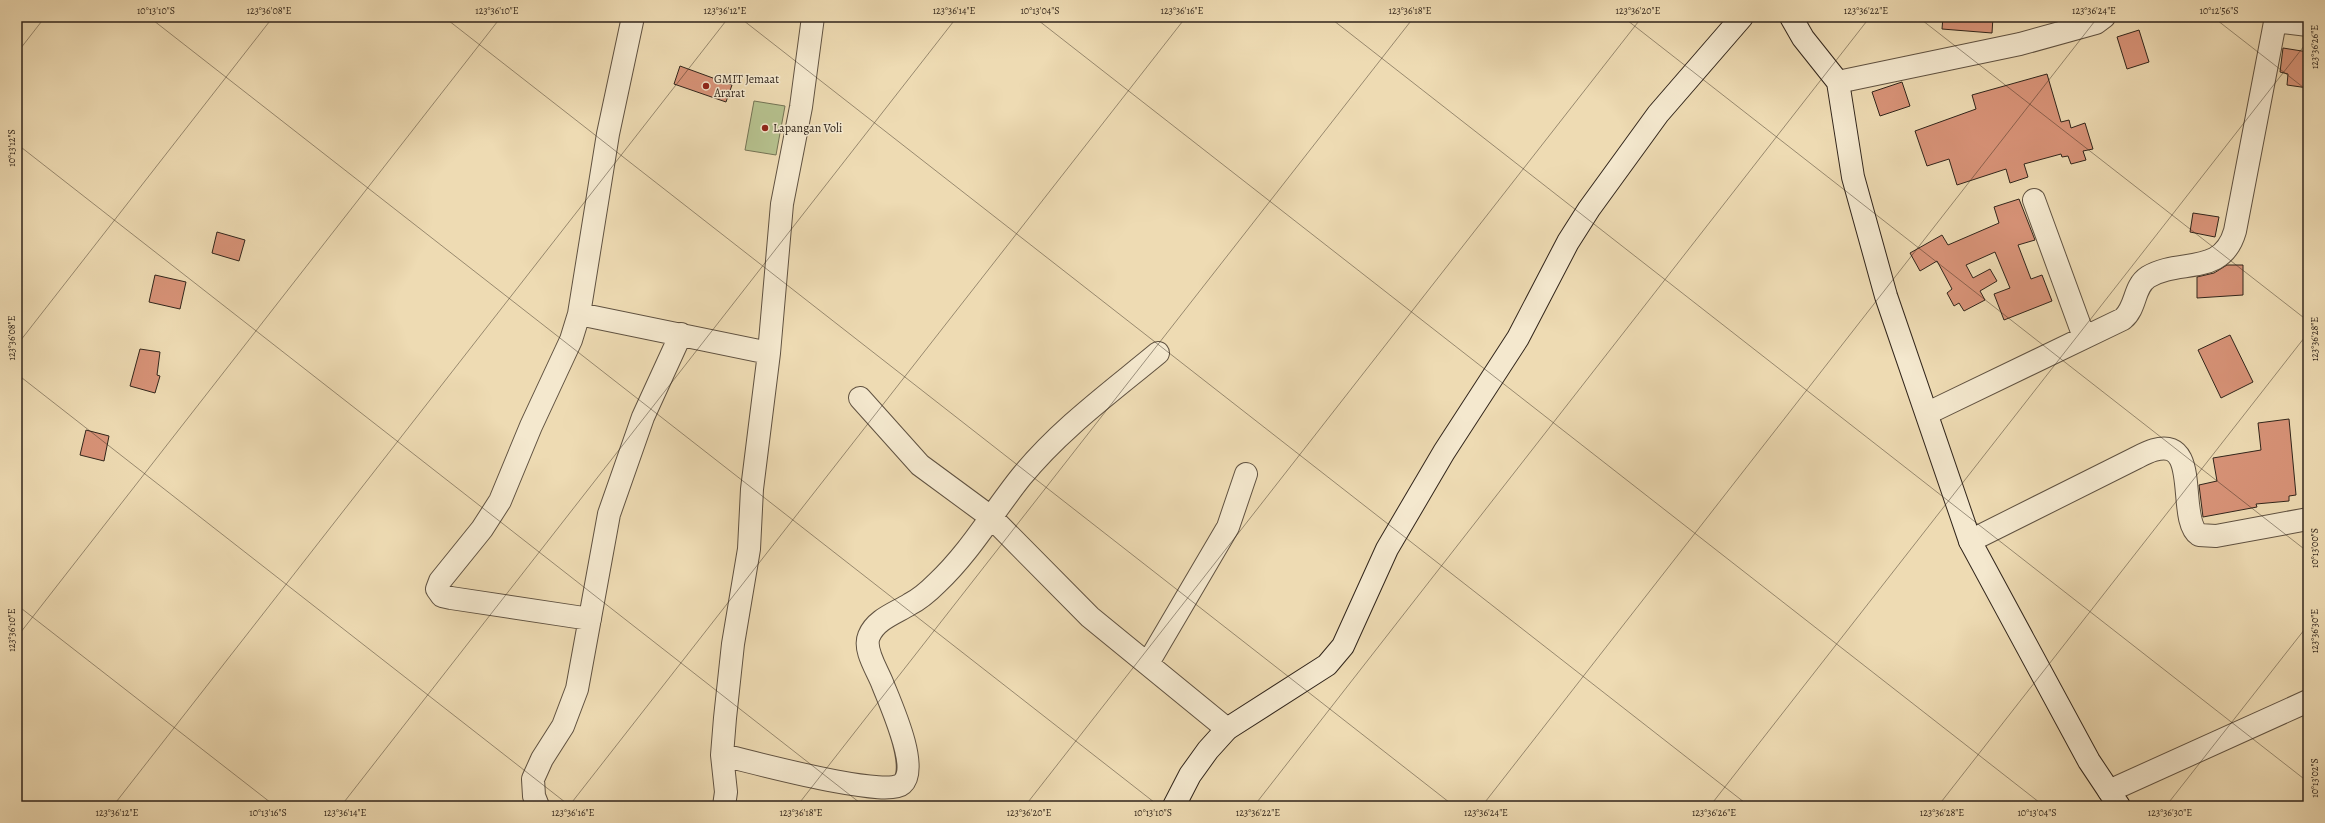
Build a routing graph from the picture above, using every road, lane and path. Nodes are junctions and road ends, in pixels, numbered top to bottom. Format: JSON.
{"nodes":[{"id":1,"x":633,"y":17,"type":"edge"},
{"id":2,"x":813,"y":17,"type":"edge"},
{"id":3,"x":1742,"y":17,"type":"edge"},
{"id":4,"x":1791,"y":17,"type":"edge"},
{"id":5,"x":2104,"y":17,"type":"edge"},
{"id":6,"x":2275,"y":19,"type":"edge"},
{"id":7,"x":2308,"y":25,"type":"edge"},
{"id":8,"x":1838,"y":82,"type":"junction"},
{"id":9,"x":2034,"y":200,"type":"dead end"},
{"id":10,"x":579,"y":314,"type":"junction"},
{"id":11,"x":681,"y":334,"type":"junction"},
{"id":12,"x":2084,"y":337,"type":"junction"},
{"id":13,"x":768,"y":353,"type":"junction"},
{"id":14,"x":1158,"y":353,"type":"dead end"},
{"id":15,"x":860,"y":398,"type":"dead end"},
{"id":16,"x":1928,"y":413,"type":"junction"},
{"id":17,"x":1246,"y":474,"type":"dead end"},
{"id":18,"x":992,"y":518,"type":"junction"},
{"id":19,"x":2308,"y":519,"type":"edge"},
{"id":20,"x":1970,"y":542,"type":"junction"},
{"id":21,"x":590,"y":619,"type":"junction"},
{"id":22,"x":1148,"y":663,"type":"junction"},
{"id":23,"x":2308,"y":701,"type":"edge"},
{"id":24,"x":1228,"y":728,"type":"junction"},
{"id":25,"x":722,"y":755,"type":"junction"},
{"id":26,"x":2114,"y":798,"type":"edge"},
{"id":27,"x":538,"y":806,"type":"edge"},
{"id":28,"x":724,"y":806,"type":"edge"},
{"id":29,"x":1174,"y":806,"type":"edge"}],
"edges":[{"from":1,"to":10,"type":"street"},
{"from":2,"to":13,"type":"street"},
{"from":3,"to":24,"type":"street"},
{"from":4,"to":8,"type":"street"},
{"from":5,"to":8,"type":"street"},
{"from":6,"to":7,"type":"street"},
{"from":6,"to":12,"type":"street"},
{"from":8,"to":16,"type":"street"},
{"from":9,"to":12,"type":"street"},
{"from":10,"to":11,"type":"street"},
{"from":10,"to":21,"type":"street"},
{"from":11,"to":13,"type":"street"},
{"from":11,"to":21,"type":"street"},
{"from":12,"to":16,"type":"street"},
{"from":13,"to":25,"type":"street"},
{"from":14,"to":18,"type":"street"},
{"from":15,"to":18,"type":"street"},
{"from":16,"to":20,"type":"street"},
{"from":17,"to":22,"type":"street"},
{"from":18,"to":22,"type":"street"},
{"from":18,"to":25,"type":"street"},
{"from":19,"to":20,"type":"street"},
{"from":20,"to":26,"type":"street"},
{"from":21,"to":27,"type":"street"},
{"from":22,"to":24,"type":"street"},
{"from":23,"to":26,"type":"street"},
{"from":24,"to":29,"type":"street"},
{"from":25,"to":28,"type":"street"}]}
